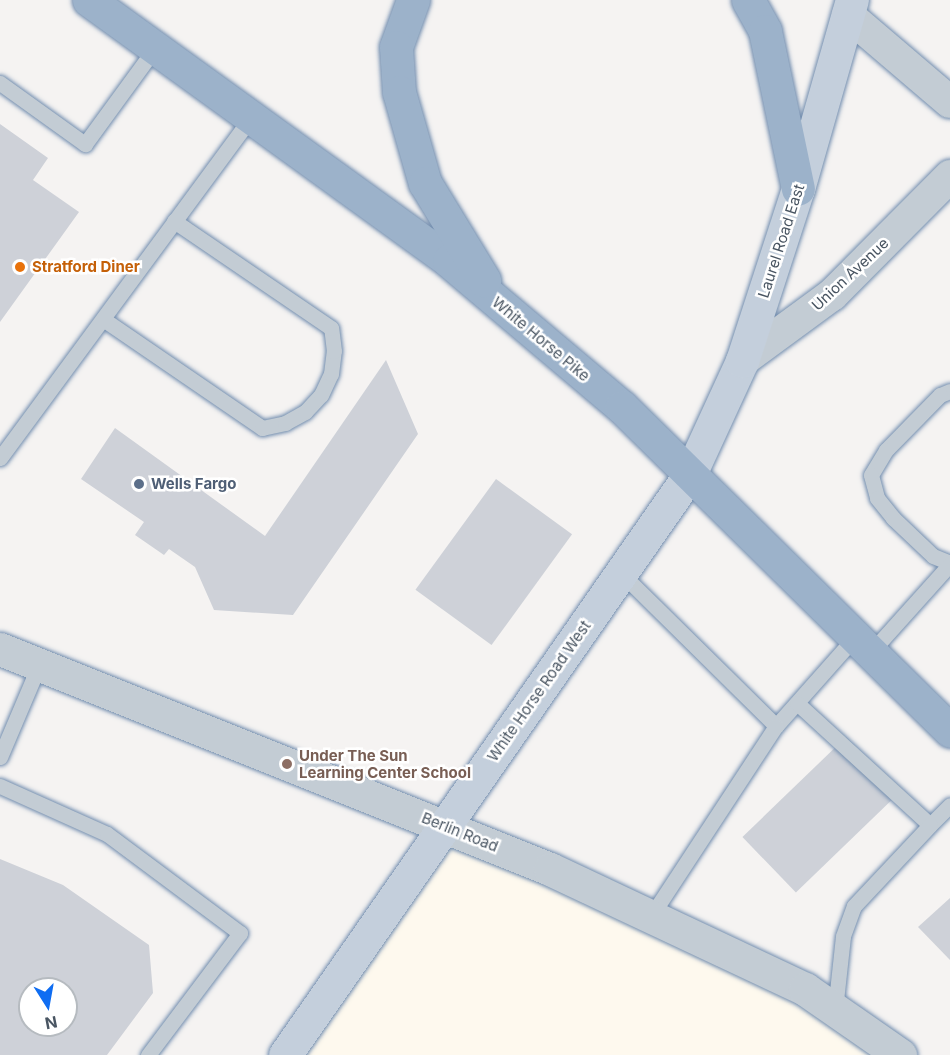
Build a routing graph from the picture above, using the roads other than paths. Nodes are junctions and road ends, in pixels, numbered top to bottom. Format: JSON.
{"nodes":[{"id":1,"x":89,"y":0,"type":"edge"},
{"id":2,"x":413,"y":0,"type":"edge"},
{"id":3,"x":748,"y":0,"type":"edge"},
{"id":4,"x":850,"y":7,"type":"edge"},
{"id":5,"x":155,"y":48,"type":"junction"},
{"id":6,"x":0,"y":83,"type":"edge"},
{"id":7,"x":950,"y":102,"type":"edge"},
{"id":8,"x":251,"y":117,"type":"junction"},
{"id":9,"x":950,"y":176,"type":"edge"},
{"id":10,"x":798,"y":189,"type":"junction"},
{"id":11,"x":174,"y":221,"type":"junction"},
{"id":12,"x":497,"y":302,"type":"junction"},
{"id":13,"x":103,"y":319,"type":"junction"},
{"id":14,"x":742,"y":361,"type":"junction"},
{"id":15,"x":950,"y":391,"type":"edge"},
{"id":16,"x":0,"y":458,"type":"edge"},
{"id":17,"x":690,"y":474,"type":"junction"},
{"id":18,"x":950,"y":563,"type":"edge"},
{"id":19,"x":621,"y":573,"type":"junction"},
{"id":20,"x":863,"y":645,"type":"junction"},
{"id":21,"x":0,"y":649,"type":"edge"},
{"id":22,"x":39,"y":665,"type":"junction"},
{"id":23,"x":797,"y":703,"type":"junction"},
{"id":24,"x":776,"y":726,"type":"junction"},
{"id":25,"x":950,"y":731,"type":"edge"},
{"id":26,"x":0,"y":757,"type":"edge"},
{"id":27,"x":0,"y":786,"type":"edge"},
{"id":28,"x":950,"y":805,"type":"edge"},
{"id":29,"x":930,"y":825,"type":"junction"},
{"id":30,"x":445,"y":826,"type":"junction"},
{"id":31,"x":651,"y":916,"type":"junction"},
{"id":32,"x":835,"y":1010,"type":"junction"},
{"id":33,"x":148,"y":1055,"type":"edge"},
{"id":34,"x":285,"y":1055,"type":"edge"},
{"id":35,"x":900,"y":1055,"type":"edge"}],
"edges":[{"from":1,"to":5,"type":"highway","name":"White Horse Pike"},
{"from":2,"to":12,"type":"highway"},
{"from":3,"to":10,"type":"highway"},
{"from":4,"to":7,"type":"street"},
{"from":4,"to":10,"type":"main road","name":"Laurel Road East"},
{"from":5,"to":6,"type":"lane"},
{"from":5,"to":8,"type":"highway","name":"White Horse Pike"},
{"from":8,"to":11,"type":"lane"},
{"from":8,"to":12,"type":"highway","name":"White Horse Pike"},
{"from":9,"to":14,"type":"street","name":"Union Avenue"},
{"from":10,"to":14,"type":"main road","name":"Laurel Road East"},
{"from":11,"to":13,"type":"lane"},
{"from":11,"to":13,"type":"lane"},
{"from":12,"to":17,"type":"highway","name":"White Horse Pike"},
{"from":13,"to":16,"type":"lane"},
{"from":14,"to":17,"type":"main road","name":"Laurel Road East"},
{"from":15,"to":18,"type":"lane"},
{"from":17,"to":19,"type":"main road","name":"White Horse Road West"},
{"from":17,"to":20,"type":"highway","name":"White Horse Pike"},
{"from":18,"to":20,"type":"lane"},
{"from":19,"to":24,"type":"lane"},
{"from":19,"to":30,"type":"main road","name":"White Horse Road West"},
{"from":20,"to":23,"type":"lane"},
{"from":20,"to":25,"type":"highway","name":"White Horse Pike"},
{"from":21,"to":22,"type":"street","name":"Berlin Road"},
{"from":22,"to":26,"type":"lane"},
{"from":22,"to":30,"type":"street","name":"Berlin Road"},
{"from":23,"to":24,"type":"lane"},
{"from":23,"to":29,"type":"lane"},
{"from":24,"to":31,"type":"lane"},
{"from":27,"to":33,"type":"lane"},
{"from":28,"to":29,"type":"lane"},
{"from":29,"to":32,"type":"lane"},
{"from":30,"to":31,"type":"street","name":"Berlin Road"},
{"from":30,"to":34,"type":"main road","name":"White Horse Road West"},
{"from":31,"to":32,"type":"street","name":"Berlin Road"},
{"from":32,"to":35,"type":"street","name":"Berlin Road"}]}
